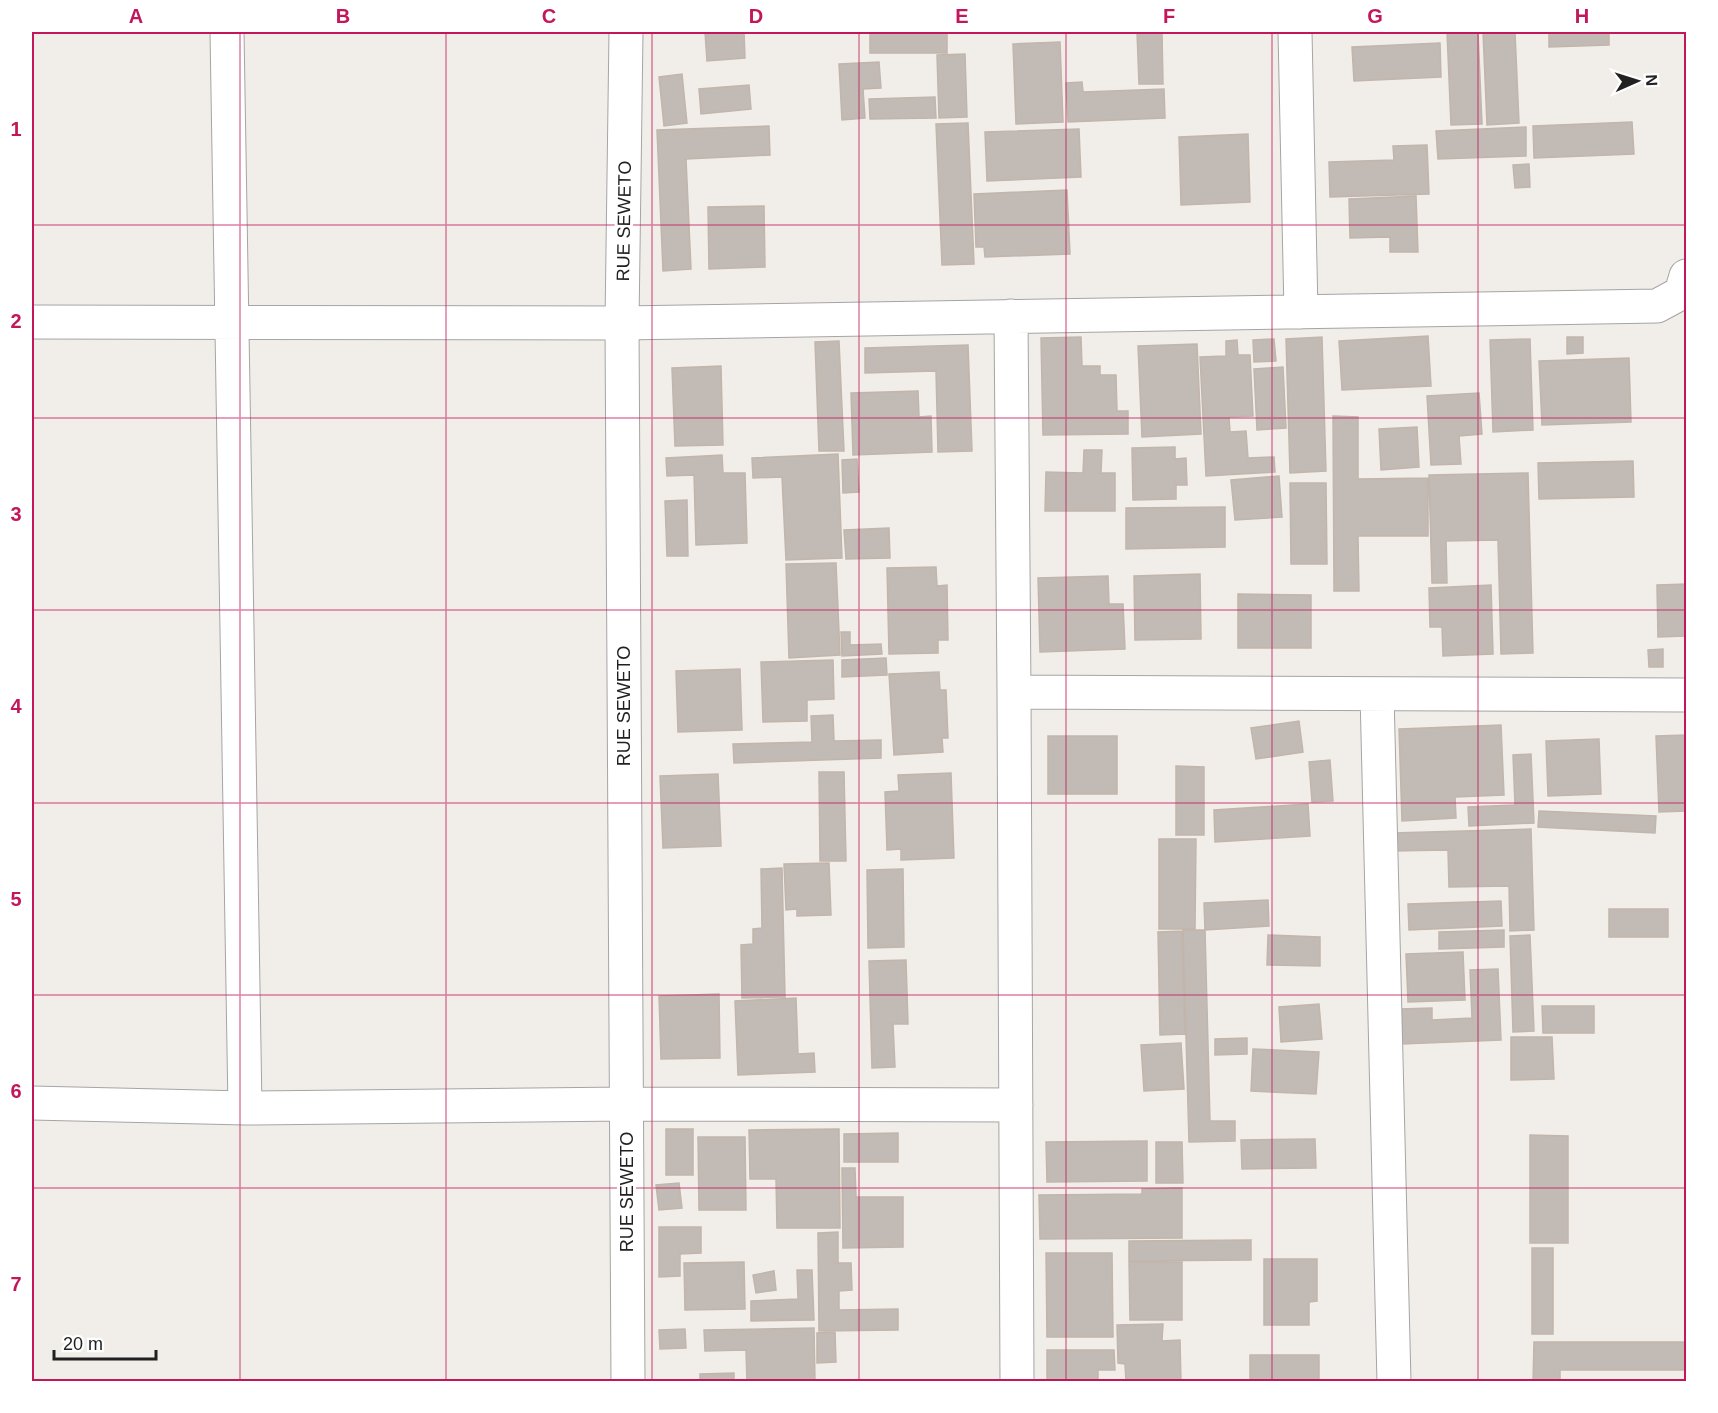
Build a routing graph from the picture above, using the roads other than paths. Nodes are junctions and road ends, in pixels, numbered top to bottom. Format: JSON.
{"nodes":[{"id":1,"x":227,"y":32,"type":"edge"},
{"id":2,"x":626,"y":32,"type":"edge"},
{"id":3,"x":1295,"y":32,"type":"edge"},
{"id":4,"x":1686,"y":276,"type":"edge"},
{"id":5,"x":1301,"y":312,"type":"junction"},
{"id":6,"x":1011,"y":316,"type":"junction"},
{"id":7,"x":32,"y":322,"type":"edge"},
{"id":8,"x":232,"y":323,"type":"junction"},
{"id":9,"x":622,"y":323,"type":"junction"},
{"id":10,"x":1014,"y":692,"type":"junction"},
{"id":11,"x":1377,"y":693,"type":"junction"},
{"id":12,"x":1686,"y":695,"type":"edge"},
{"id":13,"x":32,"y":1103,"type":"edge"},
{"id":14,"x":626,"y":1104,"type":"junction"},
{"id":15,"x":1016,"y":1105,"type":"junction"},
{"id":16,"x":245,"y":1108,"type":"junction"},
{"id":17,"x":628,"y":1382,"type":"edge"},
{"id":18,"x":1017,"y":1382,"type":"edge"},
{"id":19,"x":1394,"y":1382,"type":"edge"}],
"edges":[{"from":1,"to":8,"type":"street"},
{"from":2,"to":9,"type":"street","name":"RUE SEWETO"},
{"from":3,"to":5,"type":"street"},
{"from":4,"to":5,"type":"street"},
{"from":5,"to":6,"type":"street"},
{"from":6,"to":9,"type":"street"},
{"from":6,"to":10,"type":"street"},
{"from":7,"to":8,"type":"street"},
{"from":8,"to":9,"type":"street"},
{"from":8,"to":16,"type":"street"},
{"from":9,"to":14,"type":"street","name":"RUE SEWETO"},
{"from":10,"to":11,"type":"street"},
{"from":10,"to":15,"type":"street"},
{"from":11,"to":12,"type":"street"},
{"from":11,"to":19,"type":"street"},
{"from":13,"to":16,"type":"street"},
{"from":14,"to":15,"type":"street"},
{"from":14,"to":16,"type":"street"},
{"from":14,"to":17,"type":"street","name":"RUE SEWETO"},
{"from":15,"to":18,"type":"street"}]}
